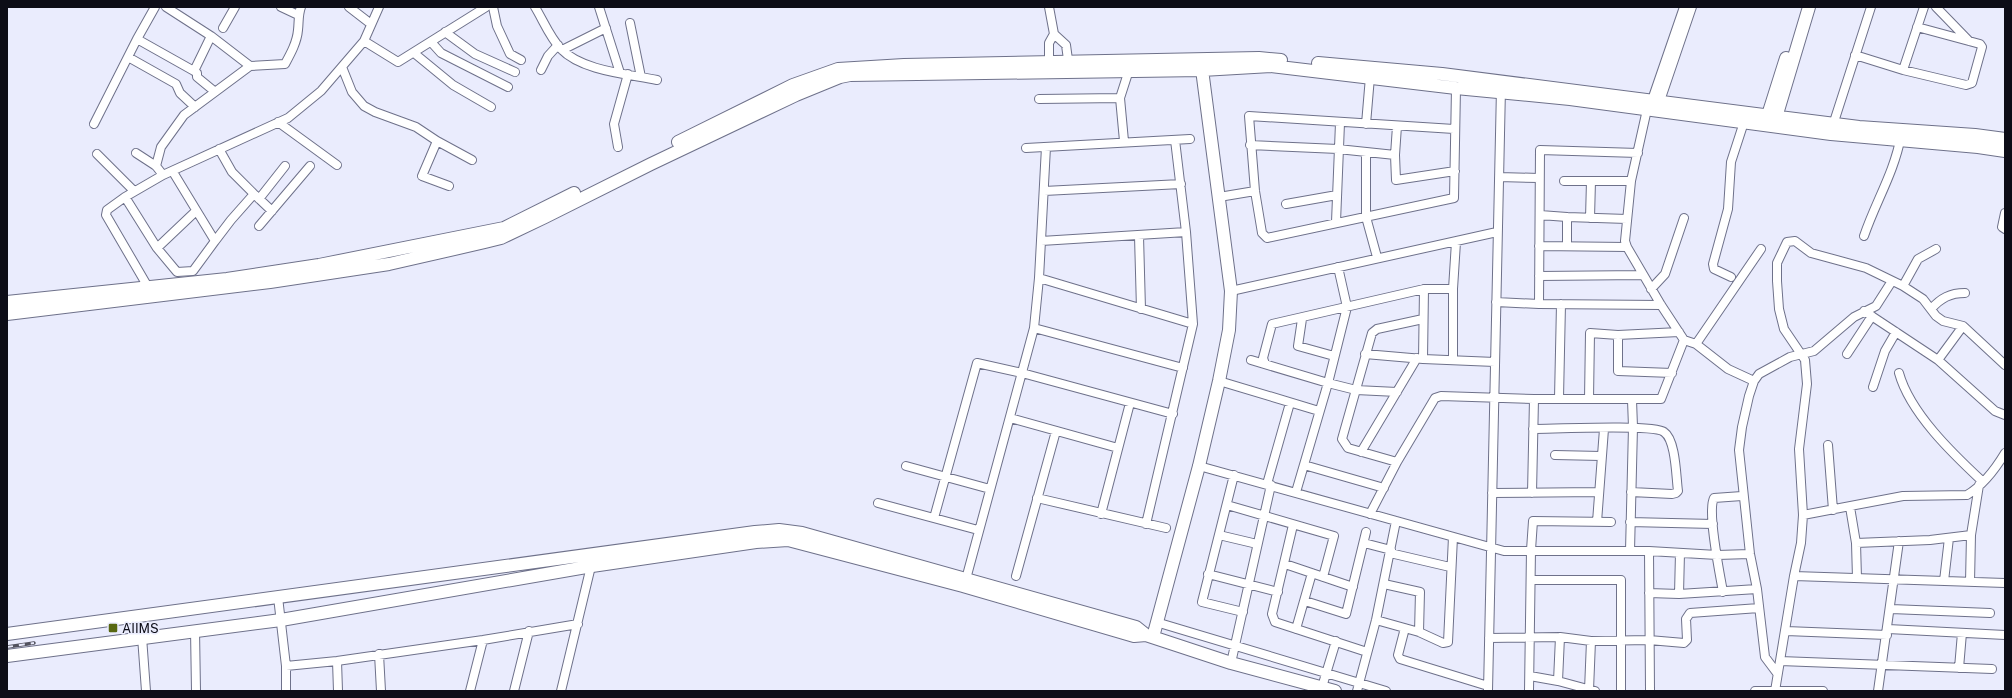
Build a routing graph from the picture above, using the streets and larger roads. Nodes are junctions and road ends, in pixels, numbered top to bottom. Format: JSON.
{"nodes":[{"id":1,"x":155,"y":7,"type":"edge"},
{"id":2,"x":166,"y":7,"type":"edge"},
{"id":3,"x":235,"y":7,"type":"edge"},
{"id":4,"x":281,"y":7,"type":"edge"},
{"id":5,"x":349,"y":7,"type":"edge"},
{"id":6,"x":379,"y":7,"type":"edge"},
{"id":7,"x":486,"y":7,"type":"edge"},
{"id":8,"x":493,"y":7,"type":"edge"},
{"id":9,"x":535,"y":7,"type":"edge"},
{"id":10,"x":599,"y":7,"type":"edge"},
{"id":11,"x":1049,"y":7,"type":"edge"},
{"id":12,"x":1684,"y":7,"type":"edge"},
{"id":13,"x":1692,"y":7,"type":"edge"},
{"id":14,"x":1802,"y":7,"type":"edge"},
{"id":15,"x":1809,"y":7,"type":"edge"},
{"id":16,"x":1871,"y":7,"type":"edge"},
{"id":17,"x":1924,"y":7,"type":"edge"},
{"id":18,"x":1936,"y":7,"type":"edge"},
{"id":19,"x":300,"y":11,"type":"edge"},
{"id":20,"x":630,"y":23,"type":"dead end"},
{"id":21,"x":371,"y":24,"type":"junction"},
{"id":22,"x":1917,"y":27,"type":"junction"},
{"id":23,"x":223,"y":28,"type":"dead end"},
{"id":24,"x":606,"y":28,"type":"junction"},
{"id":25,"x":445,"y":32,"type":"junction"},
{"id":26,"x":1054,"y":34,"type":"junction"},
{"id":27,"x":211,"y":36,"type":"junction"},
{"id":28,"x":137,"y":39,"type":"junction"},
{"id":29,"x":364,"y":41,"type":"junction"},
{"id":30,"x":1970,"y":41,"type":"junction"},
{"id":31,"x":432,"y":43,"type":"junction"},
{"id":32,"x":560,"y":48,"type":"junction"},
{"id":33,"x":414,"y":53,"type":"junction"},
{"id":34,"x":1855,"y":55,"type":"junction"},
{"id":35,"x":128,"y":57,"type":"junction"},
{"id":36,"x":521,"y":60,"type":"dead end"},
{"id":37,"x":1201,"y":64,"type":"junction"},
{"id":38,"x":250,"y":66,"type":"junction"},
{"id":39,"x":342,"y":67,"type":"junction"},
{"id":40,"x":1050,"y":67,"type":"junction"},
{"id":41,"x":1069,"y":67,"type":"junction"},
{"id":42,"x":541,"y":70,"type":"dead end"},
{"id":43,"x":1129,"y":70,"type":"junction"},
{"id":44,"x":1903,"y":70,"type":"junction"},
{"id":45,"x":194,"y":71,"type":"junction"},
{"id":46,"x":515,"y":72,"type":"dead end"},
{"id":47,"x":624,"y":74,"type":"junction"},
{"id":48,"x":641,"y":77,"type":"junction"},
{"id":49,"x":1370,"y":77,"type":"junction"},
{"id":50,"x":657,"y":80,"type":"dead end"},
{"id":51,"x":1501,"y":86,"type":"junction"},
{"id":52,"x":508,"y":87,"type":"dead end"},
{"id":53,"x":1456,"y":88,"type":"junction"},
{"id":54,"x":214,"y":91,"type":"junction"},
{"id":55,"x":1120,"y":98,"type":"junction"},
{"id":56,"x":1039,"y":99,"type":"dead end"},
{"id":57,"x":1652,"y":102,"type":"junction"},
{"id":58,"x":194,"y":107,"type":"junction"},
{"id":59,"x":491,"y":107,"type":"dead end"},
{"id":60,"x":1745,"y":117,"type":"junction"},
{"id":61,"x":1771,"y":121,"type":"junction"},
{"id":62,"x":278,"y":122,"type":"junction"},
{"id":63,"x":1340,"y":123,"type":"junction"},
{"id":64,"x":94,"y":124,"type":"dead end"},
{"id":65,"x":1366,"y":124,"type":"junction"},
{"id":66,"x":1397,"y":126,"type":"junction"},
{"id":67,"x":1831,"y":128,"type":"junction"},
{"id":68,"x":1454,"y":129,"type":"junction"},
{"id":69,"x":1901,"y":136,"type":"junction"},
{"id":70,"x":1190,"y":139,"type":"dead end"},
{"id":71,"x":2005,"y":139,"type":"edge"},
{"id":72,"x":1175,"y":140,"type":"junction"},
{"id":73,"x":437,"y":141,"type":"junction"},
{"id":74,"x":1124,"y":141,"type":"junction"},
{"id":75,"x":1250,"y":145,"type":"junction"},
{"id":76,"x":618,"y":147,"type":"dead end"},
{"id":77,"x":1046,"y":147,"type":"junction"},
{"id":78,"x":1026,"y":148,"type":"dead end"},
{"id":79,"x":219,"y":149,"type":"junction"},
{"id":80,"x":1338,"y":149,"type":"junction"},
{"id":81,"x":2005,"y":151,"type":"edge"},
{"id":82,"x":1366,"y":152,"type":"junction"},
{"id":83,"x":136,"y":153,"type":"dead end"},
{"id":84,"x":1638,"y":153,"type":"junction"},
{"id":85,"x":97,"y":154,"type":"dead end"},
{"id":86,"x":1395,"y":155,"type":"junction"},
{"id":87,"x":472,"y":160,"type":"dead end"},
{"id":88,"x":337,"y":165,"type":"dead end"},
{"id":89,"x":156,"y":166,"type":"junction"},
{"id":90,"x":285,"y":166,"type":"dead end"},
{"id":91,"x":310,"y":166,"type":"dead end"},
{"id":92,"x":1455,"y":171,"type":"junction"},
{"id":93,"x":173,"y":172,"type":"junction"},
{"id":94,"x":163,"y":175,"type":"junction"},
{"id":95,"x":1499,"y":176,"type":"junction"},
{"id":96,"x":1539,"y":178,"type":"junction"},
{"id":97,"x":1564,"y":181,"type":"dead end"},
{"id":98,"x":1591,"y":181,"type":"junction"},
{"id":99,"x":1631,"y":181,"type":"junction"},
{"id":100,"x":1181,"y":184,"type":"junction"},
{"id":101,"x":449,"y":186,"type":"dead end"},
{"id":102,"x":134,"y":191,"type":"junction"},
{"id":103,"x":1044,"y":191,"type":"junction"},
{"id":104,"x":1255,"y":191,"type":"junction"},
{"id":105,"x":1337,"y":195,"type":"junction"},
{"id":106,"x":125,"y":197,"type":"junction"},
{"id":107,"x":256,"y":197,"type":"junction"},
{"id":108,"x":1218,"y":198,"type":"junction"},
{"id":109,"x":1286,"y":204,"type":"dead end"},
{"id":110,"x":196,"y":211,"type":"junction"},
{"id":111,"x":272,"y":211,"type":"junction"},
{"id":112,"x":2005,"y":213,"type":"edge"},
{"id":113,"x":1540,"y":216,"type":"junction"},
{"id":114,"x":1366,"y":217,"type":"junction"},
{"id":115,"x":1567,"y":217,"type":"junction"},
{"id":116,"x":1590,"y":218,"type":"junction"},
{"id":117,"x":1627,"y":218,"type":"junction"},
{"id":118,"x":1684,"y":218,"type":"dead end"},
{"id":119,"x":1336,"y":222,"type":"junction"},
{"id":120,"x":259,"y":226,"type":"dead end"},
{"id":121,"x":2005,"y":229,"type":"edge"},
{"id":122,"x":1186,"y":232,"type":"junction"},
{"id":123,"x":1497,"y":232,"type":"junction"},
{"id":124,"x":1139,"y":236,"type":"junction"},
{"id":125,"x":1864,"y":236,"type":"dead end"},
{"id":126,"x":215,"y":241,"type":"junction"},
{"id":127,"x":1041,"y":241,"type":"junction"},
{"id":128,"x":1456,"y":242,"type":"junction"},
{"id":129,"x":1539,"y":246,"type":"junction"},
{"id":130,"x":1567,"y":246,"type":"junction"},
{"id":131,"x":1627,"y":247,"type":"junction"},
{"id":132,"x":157,"y":248,"type":"junction"},
{"id":133,"x":1761,"y":249,"type":"dead end"},
{"id":134,"x":1936,"y":249,"type":"dead end"},
{"id":135,"x":1377,"y":257,"type":"junction"},
{"id":136,"x":1338,"y":267,"type":"junction"},
{"id":137,"x":1643,"y":275,"type":"junction"},
{"id":138,"x":1539,"y":276,"type":"junction"},
{"id":139,"x":1731,"y":277,"type":"dead end"},
{"id":140,"x":1039,"y":278,"type":"junction"},
{"id":141,"x":1892,"y":280,"type":"junction"},
{"id":142,"x":201,"y":286,"type":"junction"},
{"id":143,"x":1903,"y":286,"type":"junction"},
{"id":144,"x":148,"y":287,"type":"junction"},
{"id":145,"x":1424,"y":289,"type":"junction"},
{"id":146,"x":1453,"y":289,"type":"junction"},
{"id":147,"x":1652,"y":289,"type":"junction"},
{"id":148,"x":1231,"y":291,"type":"junction"},
{"id":149,"x":1965,"y":293,"type":"dead end"},
{"id":150,"x":7,"y":302,"type":"edge"},
{"id":151,"x":1496,"y":302,"type":"junction"},
{"id":152,"x":1539,"y":304,"type":"junction"},
{"id":153,"x":1561,"y":304,"type":"junction"},
{"id":154,"x":1347,"y":306,"type":"junction"},
{"id":155,"x":1661,"y":306,"type":"junction"},
{"id":156,"x":1141,"y":309,"type":"junction"},
{"id":157,"x":1931,"y":309,"type":"junction"},
{"id":158,"x":1864,"y":311,"type":"junction"},
{"id":159,"x":7,"y":314,"type":"edge"},
{"id":160,"x":1872,"y":316,"type":"junction"},
{"id":161,"x":1302,"y":319,"type":"junction"},
{"id":162,"x":1423,"y":319,"type":"junction"},
{"id":163,"x":1193,"y":324,"type":"junction"},
{"id":164,"x":1963,"y":326,"type":"junction"},
{"id":165,"x":1034,"y":328,"type":"junction"},
{"id":166,"x":1679,"y":332,"type":"junction"},
{"id":167,"x":1896,"y":332,"type":"junction"},
{"id":168,"x":1618,"y":335,"type":"junction"},
{"id":169,"x":1684,"y":340,"type":"junction"},
{"id":170,"x":1696,"y":344,"type":"junction"},
{"id":171,"x":1365,"y":354,"type":"junction"},
{"id":172,"x":1801,"y":354,"type":"junction"},
{"id":173,"x":1847,"y":354,"type":"dead end"},
{"id":174,"x":1334,"y":356,"type":"junction"},
{"id":175,"x":1420,"y":358,"type":"junction"},
{"id":176,"x":1251,"y":360,"type":"dead end"},
{"id":177,"x":1453,"y":360,"type":"junction"},
{"id":178,"x":1938,"y":360,"type":"junction"},
{"id":179,"x":1495,"y":362,"type":"junction"},
{"id":180,"x":1265,"y":364,"type":"junction"},
{"id":181,"x":2005,"y":365,"type":"edge"},
{"id":182,"x":1183,"y":368,"type":"junction"},
{"id":183,"x":1022,"y":373,"type":"junction"},
{"id":184,"x":1672,"y":373,"type":"junction"},
{"id":185,"x":1899,"y":373,"type":"dead end"},
{"id":186,"x":1219,"y":381,"type":"junction"},
{"id":187,"x":1754,"y":381,"type":"junction"},
{"id":188,"x":1328,"y":383,"type":"junction"},
{"id":189,"x":1874,"y":387,"type":"dead end"},
{"id":190,"x":1356,"y":390,"type":"junction"},
{"id":191,"x":1397,"y":392,"type":"junction"},
{"id":192,"x":1494,"y":398,"type":"junction"},
{"id":193,"x":1559,"y":398,"type":"junction"},
{"id":194,"x":1534,"y":399,"type":"junction"},
{"id":195,"x":1589,"y":399,"type":"junction"},
{"id":196,"x":1632,"y":400,"type":"junction"},
{"id":197,"x":1130,"y":402,"type":"junction"},
{"id":198,"x":1290,"y":403,"type":"junction"},
{"id":199,"x":1319,"y":411,"type":"junction"},
{"id":200,"x":1173,"y":414,"type":"junction"},
{"id":201,"x":2005,"y":415,"type":"edge"},
{"id":202,"x":1010,"y":418,"type":"junction"},
{"id":203,"x":1633,"y":427,"type":"junction"},
{"id":204,"x":1533,"y":429,"type":"junction"},
{"id":205,"x":1604,"y":429,"type":"junction"},
{"id":206,"x":1056,"y":431,"type":"junction"},
{"id":207,"x":1828,"y":445,"type":"dead end"},
{"id":208,"x":1118,"y":448,"type":"junction"},
{"id":209,"x":1361,"y":452,"type":"junction"},
{"id":210,"x":2005,"y":453,"type":"edge"},
{"id":211,"x":1555,"y":455,"type":"dead end"},
{"id":212,"x":1601,"y":456,"type":"junction"},
{"id":213,"x":1397,"y":462,"type":"junction"},
{"id":214,"x":1304,"y":465,"type":"junction"},
{"id":215,"x":906,"y":466,"type":"dead end"},
{"id":216,"x":1199,"y":466,"type":"junction"},
{"id":217,"x":1234,"y":475,"type":"junction"},
{"id":218,"x":945,"y":477,"type":"junction"},
{"id":219,"x":1981,"y":483,"type":"junction"},
{"id":220,"x":1269,"y":485,"type":"junction"},
{"id":221,"x":1384,"y":488,"type":"junction"},
{"id":222,"x":990,"y":489,"type":"junction"},
{"id":223,"x":1296,"y":492,"type":"junction"},
{"id":224,"x":1598,"y":492,"type":"junction"},
{"id":225,"x":1632,"y":492,"type":"junction"},
{"id":226,"x":1492,"y":493,"type":"junction"},
{"id":227,"x":1532,"y":493,"type":"junction"},
{"id":228,"x":1742,"y":496,"type":"junction"},
{"id":229,"x":1037,"y":498,"type":"junction"},
{"id":230,"x":878,"y":503,"type":"dead end"},
{"id":231,"x":1226,"y":505,"type":"junction"},
{"id":232,"x":1850,"y":507,"type":"junction"},
{"id":233,"x":1834,"y":510,"type":"junction"},
{"id":234,"x":1102,"y":514,"type":"junction"},
{"id":235,"x":1370,"y":514,"type":"junction"},
{"id":236,"x":1263,"y":515,"type":"junction"},
{"id":237,"x":1803,"y":515,"type":"junction"},
{"id":238,"x":934,"y":518,"type":"junction"},
{"id":239,"x":1396,"y":521,"type":"junction"},
{"id":240,"x":1597,"y":522,"type":"junction"},
{"id":241,"x":1611,"y":522,"type":"dead end"},
{"id":242,"x":1630,"y":522,"type":"junction"},
{"id":243,"x":1146,"y":524,"type":"junction"},
{"id":244,"x":1713,"y":524,"type":"junction"},
{"id":245,"x":1293,"y":525,"type":"junction"},
{"id":246,"x":1166,"y":528,"type":"dead end"},
{"id":247,"x":978,"y":530,"type":"junction"},
{"id":248,"x":1366,"y":532,"type":"dead end"},
{"id":249,"x":1219,"y":535,"type":"junction"},
{"id":250,"x":1971,"y":535,"type":"junction"},
{"id":251,"x":1453,"y":537,"type":"junction"},
{"id":252,"x":1949,"y":538,"type":"junction"},
{"id":253,"x":1899,"y":541,"type":"junction"},
{"id":254,"x":1364,"y":543,"type":"junction"},
{"id":255,"x":1856,"y":543,"type":"junction"},
{"id":256,"x":1257,"y":544,"type":"junction"},
{"id":257,"x":1491,"y":548,"type":"junction"},
{"id":258,"x":1531,"y":550,"type":"junction"},
{"id":259,"x":1390,"y":551,"type":"junction"},
{"id":260,"x":1630,"y":551,"type":"junction"},
{"id":261,"x":1649,"y":551,"type":"junction"},
{"id":262,"x":1680,"y":553,"type":"junction"},
{"id":263,"x":1750,"y":554,"type":"junction"},
{"id":264,"x":1717,"y":556,"type":"junction"},
{"id":265,"x":592,"y":560,"type":"junction"},
{"id":266,"x":1285,"y":564,"type":"junction"},
{"id":267,"x":1450,"y":567,"type":"junction"},
{"id":268,"x":1312,"y":573,"type":"junction"},
{"id":269,"x":1208,"y":574,"type":"junction"},
{"id":270,"x":1016,"y":576,"type":"dead end"},
{"id":271,"x":1794,"y":576,"type":"junction"},
{"id":272,"x":1323,"y":577,"type":"junction"},
{"id":273,"x":1857,"y":578,"type":"junction"},
{"id":274,"x":966,"y":579,"type":"junction"},
{"id":275,"x":1894,"y":579,"type":"junction"},
{"id":276,"x":1531,"y":580,"type":"junction"},
{"id":277,"x":1944,"y":581,"type":"junction"},
{"id":278,"x":1970,"y":582,"type":"junction"},
{"id":279,"x":2005,"y":583,"type":"edge"},
{"id":280,"x":1249,"y":584,"type":"junction"},
{"id":281,"x":1384,"y":584,"type":"junction"},
{"id":282,"x":1353,"y":587,"type":"junction"},
{"id":283,"x":1757,"y":589,"type":"junction"},
{"id":284,"x":1278,"y":592,"type":"junction"},
{"id":285,"x":1723,"y":592,"type":"junction"},
{"id":286,"x":1649,"y":593,"type":"junction"},
{"id":287,"x":1679,"y":594,"type":"junction"},
{"id":288,"x":278,"y":597,"type":"junction"},
{"id":289,"x":1305,"y":601,"type":"junction"},
{"id":290,"x":1759,"y":608,"type":"junction"},
{"id":291,"x":1890,"y":609,"type":"junction"},
{"id":292,"x":1243,"y":612,"type":"junction"},
{"id":293,"x":1990,"y":612,"type":"dead end"},
{"id":294,"x":281,"y":620,"type":"junction"},
{"id":295,"x":1376,"y":620,"type":"junction"},
{"id":296,"x":1156,"y":622,"type":"junction"},
{"id":297,"x":578,"y":624,"type":"junction"},
{"id":298,"x":1405,"y":628,"type":"junction"},
{"id":299,"x":195,"y":630,"type":"junction"},
{"id":300,"x":1296,"y":630,"type":"junction"},
{"id":301,"x":529,"y":631,"type":"junction"},
{"id":302,"x":1786,"y":631,"type":"junction"},
{"id":303,"x":1419,"y":632,"type":"junction"},
{"id":304,"x":1888,"y":632,"type":"junction"},
{"id":305,"x":1962,"y":633,"type":"junction"},
{"id":306,"x":7,"y":634,"type":"edge"},
{"id":307,"x":2005,"y":635,"type":"edge"},
{"id":308,"x":1150,"y":636,"type":"junction"},
{"id":309,"x":142,"y":637,"type":"junction"},
{"id":310,"x":1530,"y":637,"type":"junction"},
{"id":311,"x":1560,"y":637,"type":"junction"},
{"id":312,"x":1489,"y":638,"type":"junction"},
{"id":313,"x":483,"y":640,"type":"junction"},
{"id":314,"x":1649,"y":640,"type":"junction"},
{"id":315,"x":1336,"y":641,"type":"junction"},
{"id":316,"x":1591,"y":641,"type":"junction"},
{"id":317,"x":1621,"y":641,"type":"junction"},
{"id":318,"x":1235,"y":646,"type":"junction"},
{"id":319,"x":1367,"y":652,"type":"junction"},
{"id":320,"x":379,"y":654,"type":"junction"},
{"id":321,"x":7,"y":656,"type":"edge"},
{"id":322,"x":337,"y":661,"type":"junction"},
{"id":323,"x":1780,"y":661,"type":"junction"},
{"id":324,"x":1231,"y":663,"type":"junction"},
{"id":325,"x":1882,"y":664,"type":"junction"},
{"id":326,"x":286,"y":666,"type":"junction"},
{"id":327,"x":1959,"y":668,"type":"junction"},
{"id":328,"x":1992,"y":669,"type":"dead end"},
{"id":329,"x":1326,"y":673,"type":"junction"},
{"id":330,"x":1777,"y":673,"type":"junction"},
{"id":331,"x":1530,"y":676,"type":"junction"},
{"id":332,"x":1558,"y":681,"type":"junction"},
{"id":333,"x":1322,"y":687,"type":"junction"},
{"id":334,"x":1358,"y":687,"type":"edge"},
{"id":335,"x":1488,"y":689,"type":"edge"},
{"id":336,"x":1592,"y":690,"type":"edge"},
{"id":337,"x":1775,"y":690,"type":"edge"},
{"id":338,"x":146,"y":691,"type":"edge"},
{"id":339,"x":196,"y":691,"type":"edge"},
{"id":340,"x":286,"y":691,"type":"edge"},
{"id":341,"x":338,"y":691,"type":"edge"},
{"id":342,"x":381,"y":691,"type":"edge"},
{"id":343,"x":470,"y":691,"type":"edge"},
{"id":344,"x":514,"y":691,"type":"edge"},
{"id":345,"x":561,"y":691,"type":"edge"},
{"id":346,"x":1335,"y":691,"type":"edge"},
{"id":347,"x":1386,"y":691,"type":"edge"},
{"id":348,"x":1529,"y":691,"type":"edge"},
{"id":349,"x":1621,"y":691,"type":"edge"},
{"id":350,"x":1650,"y":691,"type":"edge"},
{"id":351,"x":1755,"y":691,"type":"edge"},
{"id":352,"x":1823,"y":691,"type":"edge"},
{"id":353,"x":1878,"y":691,"type":"edge"}],
"edges":[{"from":1,"to":28,"type":"street"},
{"from":2,"to":27,"type":"street"},
{"from":3,"to":23,"type":"street"},
{"from":4,"to":19,"type":"street"},
{"from":5,"to":21,"type":"street"},
{"from":6,"to":21,"type":"street"},
{"from":7,"to":25,"type":"street"},
{"from":8,"to":36,"type":"street"},
{"from":9,"to":32,"type":"street"},
{"from":10,"to":24,"type":"street"},
{"from":11,"to":26,"type":"street"},
{"from":12,"to":57,"type":"street"},
{"from":13,"to":57,"type":"street"},
{"from":14,"to":61,"type":"street"},
{"from":15,"to":61,"type":"street"},
{"from":16,"to":34,"type":"street"},
{"from":17,"to":22,"type":"street"},
{"from":18,"to":30,"type":"street"},
{"from":19,"to":38,"type":"street"},
{"from":20,"to":48,"type":"street"},
{"from":21,"to":29,"type":"street"},
{"from":22,"to":30,"type":"street"},
{"from":22,"to":44,"type":"street"},
{"from":24,"to":32,"type":"street"},
{"from":24,"to":47,"type":"street"},
{"from":25,"to":31,"type":"street"},
{"from":25,"to":46,"type":"street"},
{"from":26,"to":40,"type":"street"},
{"from":26,"to":41,"type":"street"},
{"from":27,"to":38,"type":"street"},
{"from":27,"to":45,"type":"street"},
{"from":28,"to":35,"type":"street"},
{"from":28,"to":45,"type":"street"},
{"from":29,"to":33,"type":"street"},
{"from":29,"to":39,"type":"street"},
{"from":30,"to":44,"type":"street"},
{"from":31,"to":33,"type":"street"},
{"from":31,"to":52,"type":"street"},
{"from":32,"to":42,"type":"street"},
{"from":32,"to":47,"type":"street"},
{"from":33,"to":59,"type":"street"},
{"from":34,"to":44,"type":"street"},
{"from":34,"to":67,"type":"street"},
{"from":35,"to":58,"type":"street"},
{"from":35,"to":64,"type":"street"},
{"from":37,"to":41,"type":"street"},
{"from":37,"to":43,"type":"street"},
{"from":37,"to":49,"type":"street"},
{"from":37,"to":51,"type":"street"},
{"from":37,"to":108,"type":"street"},
{"from":38,"to":54,"type":"street"},
{"from":39,"to":62,"type":"street"},
{"from":39,"to":73,"type":"street"},
{"from":40,"to":41,"type":"street"},
{"from":40,"to":142,"type":"street"},
{"from":41,"to":43,"type":"street"},
{"from":43,"to":55,"type":"street"},
{"from":45,"to":54,"type":"street"},
{"from":47,"to":48,"type":"street"},
{"from":47,"to":76,"type":"street"},
{"from":48,"to":50,"type":"street"},
{"from":49,"to":53,"type":"street"},
{"from":49,"to":65,"type":"street"},
{"from":51,"to":53,"type":"street"},
{"from":51,"to":57,"type":"street"},
{"from":51,"to":95,"type":"street"},
{"from":53,"to":68,"type":"street"},
{"from":54,"to":58,"type":"street"},
{"from":55,"to":56,"type":"street"},
{"from":55,"to":74,"type":"street"},
{"from":57,"to":60,"type":"street"},
{"from":57,"to":84,"type":"street"},
{"from":58,"to":89,"type":"street"},
{"from":60,"to":61,"type":"street"},
{"from":60,"to":139,"type":"street"},
{"from":61,"to":67,"type":"street"},
{"from":62,"to":79,"type":"street"},
{"from":62,"to":88,"type":"street"},
{"from":63,"to":65,"type":"street"},
{"from":63,"to":75,"type":"street"},
{"from":63,"to":80,"type":"street"},
{"from":65,"to":66,"type":"street"},
{"from":66,"to":68,"type":"street"},
{"from":66,"to":86,"type":"street"},
{"from":67,"to":69,"type":"street"},
{"from":68,"to":92,"type":"street"},
{"from":69,"to":71,"type":"street"},
{"from":69,"to":81,"type":"street"},
{"from":69,"to":125,"type":"street"},
{"from":70,"to":72,"type":"street"},
{"from":72,"to":74,"type":"street"},
{"from":72,"to":100,"type":"street"},
{"from":73,"to":87,"type":"street"},
{"from":73,"to":101,"type":"street"},
{"from":74,"to":77,"type":"street"},
{"from":75,"to":80,"type":"street"},
{"from":75,"to":104,"type":"street"},
{"from":77,"to":78,"type":"street"},
{"from":77,"to":103,"type":"street"},
{"from":79,"to":93,"type":"street"},
{"from":79,"to":107,"type":"street"},
{"from":80,"to":82,"type":"street"},
{"from":80,"to":105,"type":"street"},
{"from":82,"to":86,"type":"street"},
{"from":82,"to":114,"type":"street"},
{"from":83,"to":89,"type":"street"},
{"from":84,"to":96,"type":"street"},
{"from":84,"to":99,"type":"street"},
{"from":85,"to":102,"type":"street"},
{"from":86,"to":92,"type":"street"},
{"from":89,"to":94,"type":"street"},
{"from":90,"to":107,"type":"street"},
{"from":91,"to":111,"type":"street"},
{"from":92,"to":114,"type":"street"},
{"from":93,"to":94,"type":"street"},
{"from":93,"to":110,"type":"street"},
{"from":94,"to":102,"type":"street"},
{"from":95,"to":96,"type":"street"},
{"from":95,"to":123,"type":"street"},
{"from":96,"to":113,"type":"street"},
{"from":97,"to":98,"type":"street"},
{"from":98,"to":99,"type":"street"},
{"from":98,"to":116,"type":"street"},
{"from":99,"to":117,"type":"street"},
{"from":100,"to":103,"type":"street"},
{"from":100,"to":122,"type":"street"},
{"from":102,"to":106,"type":"street"},
{"from":103,"to":127,"type":"street"},
{"from":104,"to":108,"type":"street"},
{"from":104,"to":119,"type":"street"},
{"from":105,"to":109,"type":"street"},
{"from":105,"to":119,"type":"street"},
{"from":106,"to":132,"type":"street"},
{"from":106,"to":144,"type":"street"},
{"from":107,"to":111,"type":"street"},
{"from":107,"to":126,"type":"street"},
{"from":108,"to":148,"type":"street"},
{"from":110,"to":126,"type":"street"},
{"from":110,"to":132,"type":"street"},
{"from":111,"to":120,"type":"street"},
{"from":112,"to":121,"type":"street"},
{"from":113,"to":115,"type":"street"},
{"from":113,"to":129,"type":"street"},
{"from":114,"to":119,"type":"street"},
{"from":114,"to":135,"type":"street"},
{"from":115,"to":116,"type":"street"},
{"from":115,"to":130,"type":"street"},
{"from":116,"to":117,"type":"street"},
{"from":117,"to":131,"type":"street"},
{"from":118,"to":147,"type":"street"},
{"from":122,"to":124,"type":"street"},
{"from":122,"to":163,"type":"street"},
{"from":123,"to":128,"type":"street"},
{"from":123,"to":151,"type":"street"},
{"from":124,"to":127,"type":"street"},
{"from":124,"to":156,"type":"street"},
{"from":126,"to":132,"type":"street"},
{"from":127,"to":140,"type":"street"},
{"from":128,"to":135,"type":"street"},
{"from":128,"to":146,"type":"street"},
{"from":129,"to":130,"type":"street"},
{"from":129,"to":138,"type":"street"},
{"from":130,"to":131,"type":"street"},
{"from":131,"to":137,"type":"street"},
{"from":133,"to":170,"type":"street"},
{"from":134,"to":143,"type":"street"},
{"from":135,"to":136,"type":"street"},
{"from":136,"to":148,"type":"street"},
{"from":136,"to":154,"type":"street"},
{"from":137,"to":138,"type":"street"},
{"from":137,"to":147,"type":"street"},
{"from":138,"to":152,"type":"street"},
{"from":140,"to":156,"type":"street"},
{"from":140,"to":165,"type":"street"},
{"from":141,"to":143,"type":"street"},
{"from":141,"to":158,"type":"street"},
{"from":141,"to":172,"type":"street"},
{"from":142,"to":144,"type":"street"},
{"from":142,"to":159,"type":"street"},
{"from":143,"to":157,"type":"street"},
{"from":144,"to":150,"type":"street"},
{"from":145,"to":146,"type":"street"},
{"from":145,"to":154,"type":"street"},
{"from":145,"to":162,"type":"street"},
{"from":146,"to":177,"type":"street"},
{"from":147,"to":155,"type":"street"},
{"from":148,"to":186,"type":"street"},
{"from":149,"to":157,"type":"street"},
{"from":151,"to":152,"type":"street"},
{"from":151,"to":179,"type":"street"},
{"from":152,"to":153,"type":"street"},
{"from":153,"to":155,"type":"street"},
{"from":153,"to":193,"type":"street"},
{"from":154,"to":161,"type":"street"},
{"from":154,"to":174,"type":"street"},
{"from":155,"to":166,"type":"street"},
{"from":156,"to":163,"type":"street"},
{"from":157,"to":164,"type":"street"},
{"from":158,"to":160,"type":"street"},
{"from":158,"to":172,"type":"street"},
{"from":160,"to":167,"type":"street"},
{"from":160,"to":173,"type":"street"},
{"from":161,"to":174,"type":"street"},
{"from":161,"to":180,"type":"street"},
{"from":162,"to":171,"type":"street"},
{"from":162,"to":175,"type":"street"},
{"from":163,"to":182,"type":"street"},
{"from":164,"to":178,"type":"street"},
{"from":164,"to":181,"type":"street"},
{"from":165,"to":182,"type":"street"},
{"from":165,"to":183,"type":"street"},
{"from":166,"to":168,"type":"street"},
{"from":166,"to":169,"type":"street"},
{"from":167,"to":178,"type":"street"},
{"from":167,"to":189,"type":"street"},
{"from":168,"to":184,"type":"street"},
{"from":168,"to":195,"type":"street"},
{"from":169,"to":170,"type":"street"},
{"from":169,"to":184,"type":"street"},
{"from":170,"to":187,"type":"street"},
{"from":171,"to":175,"type":"street"},
{"from":171,"to":190,"type":"street"},
{"from":172,"to":187,"type":"street"},
{"from":172,"to":237,"type":"street"},
{"from":174,"to":188,"type":"street"},
{"from":175,"to":177,"type":"street"},
{"from":175,"to":191,"type":"street"},
{"from":176,"to":180,"type":"street"},
{"from":177,"to":179,"type":"street"},
{"from":178,"to":201,"type":"street"},
{"from":179,"to":192,"type":"street"},
{"from":180,"to":188,"type":"street"},
{"from":182,"to":200,"type":"street"},
{"from":183,"to":197,"type":"street"},
{"from":183,"to":202,"type":"street"},
{"from":183,"to":218,"type":"street"},
{"from":184,"to":196,"type":"street"},
{"from":185,"to":219,"type":"street"},
{"from":186,"to":198,"type":"street"},
{"from":186,"to":216,"type":"street"},
{"from":187,"to":228,"type":"street"},
{"from":188,"to":190,"type":"street"},
{"from":188,"to":199,"type":"street"},
{"from":190,"to":191,"type":"street"},
{"from":190,"to":209,"type":"street"},
{"from":191,"to":209,"type":"street"},
{"from":192,"to":194,"type":"street"},
{"from":192,"to":213,"type":"street"},
{"from":192,"to":226,"type":"street"},
{"from":193,"to":194,"type":"street"},
{"from":193,"to":195,"type":"street"},
{"from":194,"to":204,"type":"street"},
{"from":195,"to":196,"type":"street"},
{"from":196,"to":203,"type":"street"},
{"from":197,"to":200,"type":"street"},
{"from":197,"to":208,"type":"street"},
{"from":198,"to":199,"type":"street"},
{"from":198,"to":220,"type":"street"},
{"from":199,"to":214,"type":"street"},
{"from":200,"to":243,"type":"street"},
{"from":202,"to":206,"type":"street"},
{"from":202,"to":222,"type":"street"},
{"from":203,"to":205,"type":"street"},
{"from":203,"to":225,"type":"street"},
{"from":203,"to":225,"type":"street"},
{"from":204,"to":205,"type":"street"},
{"from":204,"to":227,"type":"street"},
{"from":205,"to":212,"type":"street"},
{"from":206,"to":208,"type":"street"},
{"from":206,"to":229,"type":"street"},
{"from":207,"to":233,"type":"street"},
{"from":208,"to":234,"type":"street"},
{"from":209,"to":213,"type":"street"},
{"from":210,"to":219,"type":"street"},
{"from":211,"to":212,"type":"street"},
{"from":212,"to":224,"type":"street"},
{"from":213,"to":221,"type":"street"},
{"from":214,"to":221,"type":"street"},
{"from":214,"to":223,"type":"street"},
{"from":215,"to":218,"type":"street"},
{"from":216,"to":217,"type":"street"},
{"from":216,"to":296,"type":"street"},
{"from":217,"to":220,"type":"street"},
{"from":217,"to":231,"type":"street"},
{"from":218,"to":222,"type":"street"},
{"from":218,"to":238,"type":"street"},
{"from":219,"to":232,"type":"street"},
{"from":219,"to":250,"type":"street"},
{"from":220,"to":223,"type":"street"},
{"from":220,"to":236,"type":"street"},
{"from":221,"to":235,"type":"street"},
{"from":222,"to":247,"type":"street"},
{"from":223,"to":235,"type":"street"},
{"from":224,"to":227,"type":"street"},
{"from":224,"to":240,"type":"street"},
{"from":225,"to":242,"type":"street"},
{"from":226,"to":227,"type":"street"},
{"from":226,"to":257,"type":"street"},
{"from":228,"to":244,"type":"street"},
{"from":228,"to":263,"type":"street"},
{"from":229,"to":234,"type":"street"},
{"from":229,"to":270,"type":"street"},
{"from":230,"to":238,"type":"street"},
{"from":231,"to":236,"type":"street"},
{"from":231,"to":249,"type":"street"},
{"from":232,"to":233,"type":"street"},
{"from":232,"to":255,"type":"street"},
{"from":233,"to":237,"type":"street"},
{"from":234,"to":243,"type":"street"},
{"from":235,"to":239,"type":"street"},
{"from":236,"to":245,"type":"street"},
{"from":236,"to":256,"type":"street"},
{"from":237,"to":271,"type":"street"},
{"from":238,"to":247,"type":"street"},
{"from":239,"to":251,"type":"street"},
{"from":239,"to":259,"type":"street"},
{"from":240,"to":241,"type":"street"},
{"from":240,"to":258,"type":"street"},
{"from":242,"to":244,"type":"street"},
{"from":242,"to":260,"type":"street"},
{"from":243,"to":246,"type":"street"},
{"from":244,"to":264,"type":"street"},
{"from":245,"to":266,"type":"street"},
{"from":245,"to":272,"type":"street"},
{"from":247,"to":274,"type":"street"},
{"from":248,"to":254,"type":"street"},
{"from":249,"to":256,"type":"street"},
{"from":249,"to":269,"type":"street"},
{"from":250,"to":252,"type":"street"},
{"from":250,"to":278,"type":"street"},
{"from":251,"to":257,"type":"street"},
{"from":251,"to":267,"type":"street"},
{"from":252,"to":253,"type":"street"},
{"from":252,"to":277,"type":"street"},
{"from":253,"to":255,"type":"street"},
{"from":253,"to":275,"type":"street"},
{"from":254,"to":259,"type":"street"},
{"from":254,"to":282,"type":"street"},
{"from":255,"to":273,"type":"street"},
{"from":256,"to":280,"type":"street"},
{"from":257,"to":258,"type":"street"},
{"from":257,"to":312,"type":"street"},
{"from":258,"to":260,"type":"street"},
{"from":258,"to":276,"type":"street"},
{"from":259,"to":267,"type":"street"},
{"from":259,"to":281,"type":"street"},
{"from":260,"to":261,"type":"street"},
{"from":261,"to":262,"type":"street"},
{"from":261,"to":286,"type":"street"},
{"from":262,"to":264,"type":"street"},
{"from":262,"to":287,"type":"street"},
{"from":263,"to":264,"type":"street"},
{"from":263,"to":283,"type":"street"},
{"from":264,"to":285,"type":"street"},
{"from":265,"to":274,"type":"street"},
{"from":265,"to":288,"type":"street"},
{"from":265,"to":294,"type":"street"},
{"from":265,"to":297,"type":"street"},
{"from":265,"to":308,"type":"street"},
{"from":266,"to":268,"type":"street"},
{"from":266,"to":284,"type":"street"},
{"from":267,"to":303,"type":"street"},
{"from":268,"to":272,"type":"street"},
{"from":268,"to":289,"type":"street"},
{"from":269,"to":280,"type":"street"},
{"from":269,"to":292,"type":"street"},
{"from":271,"to":273,"type":"street"},
{"from":271,"to":302,"type":"street"},
{"from":272,"to":282,"type":"street"},
{"from":273,"to":275,"type":"street"},
{"from":274,"to":308,"type":"street"},
{"from":275,"to":277,"type":"street"},
{"from":275,"to":291,"type":"street"},
{"from":276,"to":310,"type":"street"},
{"from":276,"to":317,"type":"street"},
{"from":277,"to":278,"type":"street"},
{"from":278,"to":279,"type":"street"},
{"from":280,"to":284,"type":"street"},
{"from":280,"to":292,"type":"street"},
{"from":281,"to":295,"type":"street"},
{"from":281,"to":303,"type":"street"},
{"from":282,"to":289,"type":"street"},
{"from":283,"to":285,"type":"street"},
{"from":283,"to":290,"type":"street"},
{"from":284,"to":300,"type":"street"},
{"from":285,"to":287,"type":"street"},
{"from":286,"to":287,"type":"street"},
{"from":286,"to":314,"type":"street"},
{"from":288,"to":294,"type":"street"},
{"from":288,"to":306,"type":"street"},
{"from":289,"to":300,"type":"street"},
{"from":290,"to":314,"type":"street"},
{"from":290,"to":330,"type":"street"},
{"from":291,"to":293,"type":"street"},
{"from":291,"to":304,"type":"street"},
{"from":292,"to":318,"type":"street"},
{"from":294,"to":299,"type":"street"},
{"from":294,"to":326,"type":"street"},
{"from":295,"to":298,"type":"street"},
{"from":295,"to":319,"type":"street"},
{"from":296,"to":308,"type":"street"},
{"from":296,"to":318,"type":"street"},
{"from":297,"to":301,"type":"street"},
{"from":297,"to":345,"type":"street"},
{"from":298,"to":303,"type":"street"},
{"from":298,"to":335,"type":"street"},
{"from":299,"to":309,"type":"street"},
{"from":299,"to":339,"type":"street"},
{"from":300,"to":315,"type":"street"},
{"from":301,"to":313,"type":"street"},
{"from":301,"to":344,"type":"street"},
{"from":302,"to":304,"type":"street"},
{"from":302,"to":323,"type":"street"},
{"from":304,"to":305,"type":"street"},
{"from":304,"to":325,"type":"street"},
{"from":305,"to":307,"type":"street"},
{"from":305,"to":327,"type":"street"},
{"from":308,"to":324,"type":"street"},
{"from":309,"to":321,"type":"street"},
{"from":309,"to":338,"type":"street"},
{"from":310,"to":311,"type":"street"},
{"from":310,"to":312,"type":"street"},
{"from":310,"to":331,"type":"street"},
{"from":311,"to":316,"type":"street"},
{"from":311,"to":332,"type":"street"},
{"from":312,"to":335,"type":"street"},
{"from":313,"to":320,"type":"street"},
{"from":313,"to":343,"type":"street"},
{"from":314,"to":317,"type":"street"},
{"from":314,"to":350,"type":"street"},
{"from":315,"to":319,"type":"street"},
{"from":315,"to":329,"type":"street"},
{"from":316,"to":317,"type":"street"},
{"from":316,"to":336,"type":"street"},
{"from":317,"to":349,"type":"street"},
{"from":318,"to":324,"type":"street"},
{"from":318,"to":329,"type":"street"},
{"from":319,"to":334,"type":"street"},
{"from":320,"to":322,"type":"street"},
{"from":320,"to":342,"type":"street"},
{"from":322,"to":326,"type":"street"},
{"from":322,"to":341,"type":"street"},
{"from":323,"to":325,"type":"street"},
{"from":323,"to":330,"type":"street"},
{"from":324,"to":333,"type":"street"},
{"from":325,"to":327,"type":"street"},
{"from":325,"to":353,"type":"street"},
{"from":326,"to":340,"type":"street"},
{"from":327,"to":328,"type":"street"},
{"from":329,"to":333,"type":"street"},
{"from":329,"to":334,"type":"street"},
{"from":330,"to":337,"type":"street"},
{"from":331,"to":332,"type":"street"},
{"from":331,"to":348,"type":"street"},
{"from":332,"to":336,"type":"street"},
{"from":333,"to":346,"type":"street"},
{"from":334,"to":347,"type":"street"},
{"from":337,"to":351,"type":"street"},
{"from":337,"to":352,"type":"street"}]}
